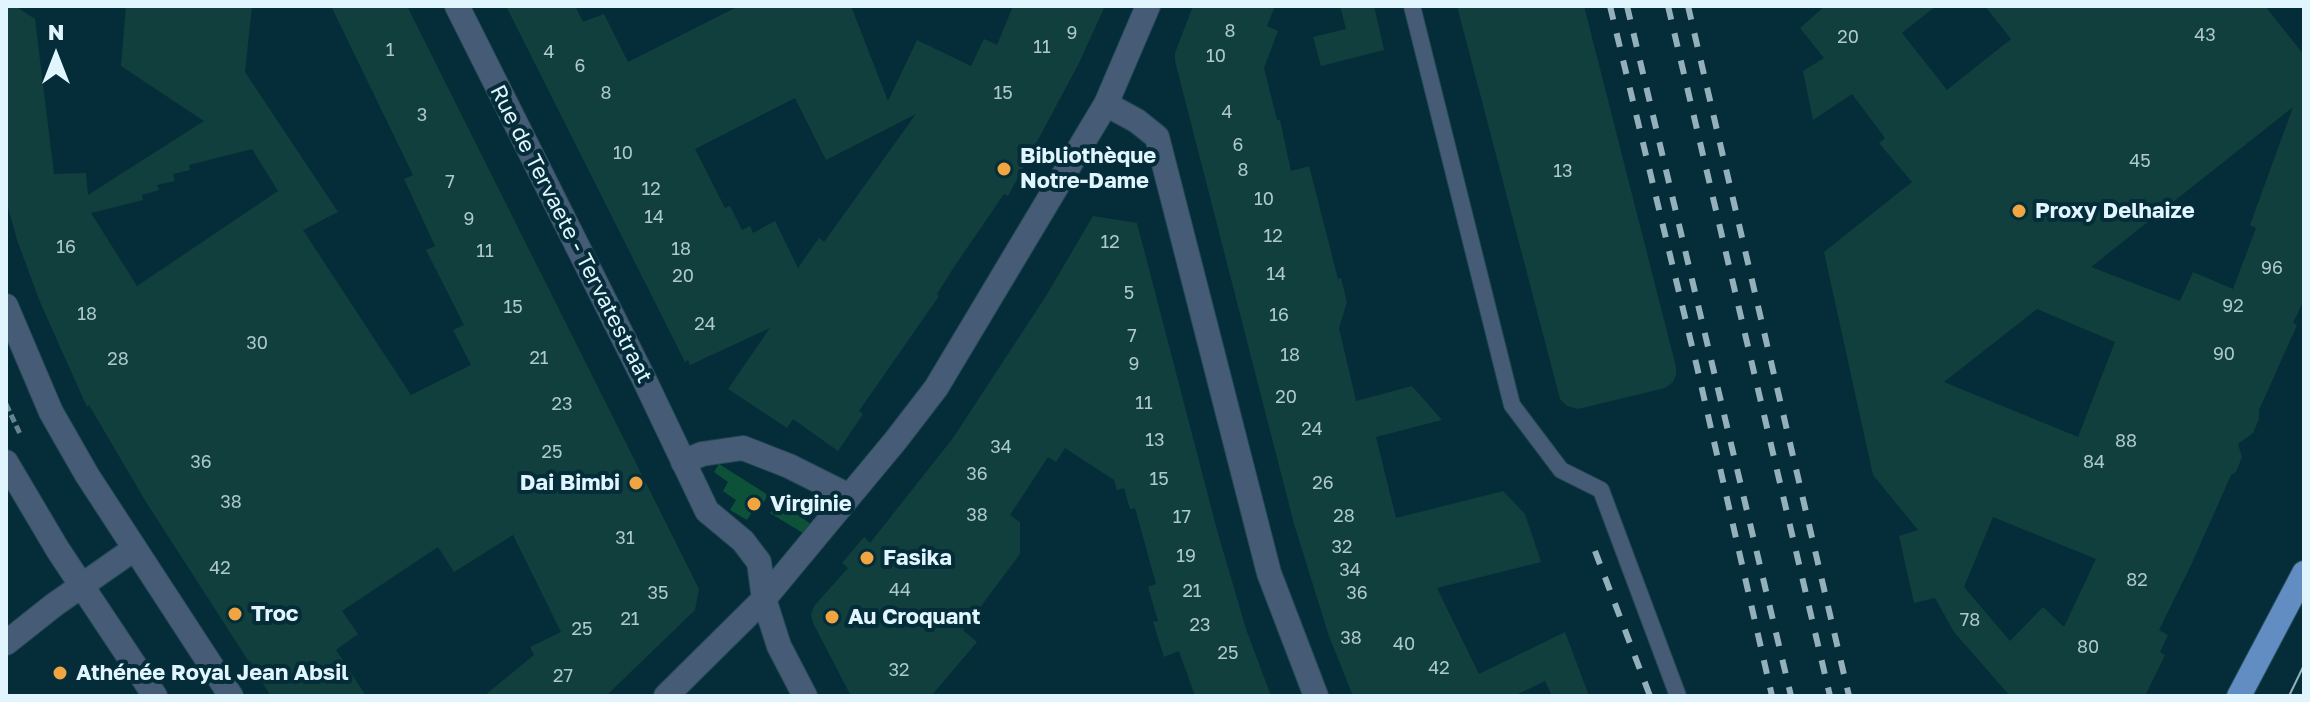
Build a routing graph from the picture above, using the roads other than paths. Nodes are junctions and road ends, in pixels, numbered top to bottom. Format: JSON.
{"nodes":[{"id":1,"x":457,"y":6,"type":"edge"},
{"id":2,"x":1148,"y":6,"type":"edge"},
{"id":3,"x":1412,"y":6,"type":"edge"},
{"id":4,"x":1106,"y":104,"type":"junction"},
{"id":5,"x":6,"y":306,"type":"edge"},
{"id":6,"x":6,"y":462,"type":"edge"},
{"id":7,"x":683,"y":462,"type":"junction"},
{"id":8,"x":849,"y":496,"type":"junction"},
{"id":9,"x":134,"y":549,"type":"junction"},
{"id":10,"x":2304,"y":573,"type":"edge"},
{"id":11,"x":81,"y":586,"type":"junction"},
{"id":12,"x":764,"y":599,"type":"junction"},
{"id":13,"x":6,"y":643,"type":"edge"},
{"id":14,"x":155,"y":696,"type":"edge"},
{"id":15,"x":231,"y":696,"type":"edge"},
{"id":16,"x":666,"y":696,"type":"edge"},
{"id":17,"x":805,"y":696,"type":"edge"},
{"id":18,"x":1316,"y":696,"type":"edge"},
{"id":19,"x":1678,"y":696,"type":"edge"},
{"id":20,"x":2239,"y":696,"type":"edge"}],
"edges":[{"from":1,"to":7,"type":"street","name":"Rue de Tervaete - Tervatestraat"},
{"from":2,"to":4,"type":"street"},
{"from":3,"to":19,"type":"lane"},
{"from":4,"to":8,"type":"street"},
{"from":4,"to":18,"type":"street"},
{"from":5,"to":9,"type":"street"},
{"from":6,"to":11,"type":"street"},
{"from":7,"to":8,"type":"street"},
{"from":7,"to":12,"type":"street","name":"Rue de Tervaete - Tervatestraat"},
{"from":8,"to":12,"type":"street"},
{"from":9,"to":11,"type":"street"},
{"from":9,"to":15,"type":"street"},
{"from":10,"to":20,"type":"main road"},
{"from":11,"to":13,"type":"street"},
{"from":11,"to":14,"type":"street"},
{"from":12,"to":16,"type":"street"},
{"from":12,"to":17,"type":"street","name":"Rue de Tervaete - Tervatestraat"}]}
